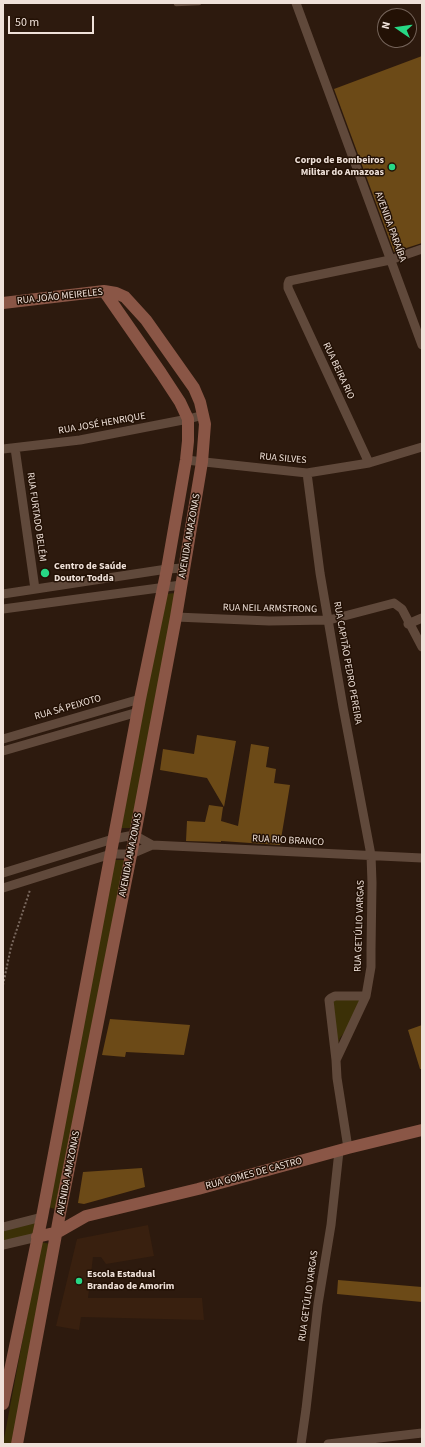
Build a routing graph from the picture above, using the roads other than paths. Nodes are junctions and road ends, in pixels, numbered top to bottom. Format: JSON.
{"nodes":[{"id":1,"x":199,"y":3,"type":"edge"},
{"id":2,"x":296,"y":3,"type":"edge"},
{"id":3,"x":176,"y":4,"type":"dead end"},
{"id":4,"x":422,"y":249,"type":"edge"},
{"id":5,"x":390,"y":260,"type":"junction"},
{"id":6,"x":104,"y":291,"type":"junction"},
{"id":7,"x":116,"y":292,"type":"joint"},
{"id":8,"x":3,"y":303,"type":"edge"},
{"id":9,"x":422,"y":345,"type":"edge"},
{"id":10,"x":204,"y":415,"type":"junction"},
{"id":11,"x":188,"y":419,"type":"junction"},
{"id":12,"x":422,"y":447,"type":"edge"},
{"id":13,"x":15,"y":448,"type":"junction"},
{"id":14,"x":3,"y":449,"type":"edge"},
{"id":15,"x":186,"y":460,"type":"junction"},
{"id":16,"x":202,"y":462,"type":"junction"},
{"id":17,"x":369,"y":463,"type":"junction"},
{"id":18,"x":307,"y":473,"type":"junction"},
{"id":19,"x":184,"y":568,"type":"junction"},
{"id":20,"x":167,"y":569,"type":"junction"},
{"id":21,"x":181,"y":585,"type":"junction"},
{"id":22,"x":163,"y":586,"type":"junction"},
{"id":23,"x":35,"y":589,"type":"junction"},
{"id":24,"x":3,"y":594,"type":"edge"},
{"id":25,"x":3,"y":609,"type":"edge"},
{"id":26,"x":176,"y":617,"type":"junction"},
{"id":27,"x":422,"y":618,"type":"edge"},
{"id":28,"x":329,"y":620,"type":"junction"},
{"id":29,"x":408,"y":624,"type":"junction"},
{"id":30,"x":422,"y":647,"type":"edge"},
{"id":31,"x":140,"y":699,"type":"junction"},
{"id":32,"x":138,"y":712,"type":"junction"},
{"id":33,"x":3,"y":739,"type":"edge"},
{"id":34,"x":3,"y":750,"type":"edge"},
{"id":35,"x":134,"y":835,"type":"junction"},
{"id":36,"x":113,"y":839,"type":"junction"},
{"id":37,"x":152,"y":845,"type":"junction"},
{"id":38,"x":111,"y":854,"type":"junction"},
{"id":39,"x":131,"y":854,"type":"junction"},
{"id":40,"x":371,"y":855,"type":"junction"},
{"id":41,"x":422,"y":858,"type":"edge"},
{"id":42,"x":3,"y":873,"type":"edge"},
{"id":43,"x":3,"y":888,"type":"edge"},
{"id":44,"x":366,"y":996,"type":"junction"},
{"id":45,"x":336,"y":1060,"type":"junction"},
{"id":46,"x":422,"y":1130,"type":"edge"},
{"id":47,"x":343,"y":1150,"type":"junction"},
{"id":48,"x":60,"y":1213,"type":"junction"},
{"id":49,"x":86,"y":1216,"type":"junction"},
{"id":50,"x":42,"y":1217,"type":"junction"},
{"id":51,"x":3,"y":1227,"type":"edge"},
{"id":52,"x":58,"y":1232,"type":"junction"},
{"id":53,"x":38,"y":1237,"type":"junction"},
{"id":54,"x":3,"y":1245,"type":"edge"},
{"id":55,"x":3,"y":1404,"type":"edge"},
{"id":56,"x":422,"y":1434,"type":"edge"},
{"id":57,"x":17,"y":1444,"type":"edge"},
{"id":58,"x":301,"y":1444,"type":"edge"},
{"id":59,"x":328,"y":1444,"type":"edge"}],
"edges":[{"from":1,"to":3,"type":"lane"},
{"from":2,"to":5,"type":"street","name":"AVENIDA PARAÍBA"},
{"from":4,"to":5,"type":"street"},
{"from":5,"to":9,"type":"street","name":"AVENIDA PARAÍBA"},
{"from":5,"to":17,"type":"street","name":"RUA BEIRA RIO"},
{"from":6,"to":7,"type":"street","name":"RUA JOÃO MEIRELES"},
{"from":6,"to":8,"type":"street","name":"RUA JOÃO MEIRELES"},
{"from":6,"to":11,"type":"street","name":"AVENIDA AMAZONAS"},
{"from":7,"to":10,"type":"street","name":"AVENIDA AMAZONAS"},
{"from":10,"to":11,"type":"street","name":"RUA JOSÉ HENRIQUE"},
{"from":10,"to":16,"type":"street","name":"AVENIDA AMAZONAS"},
{"from":11,"to":13,"type":"street","name":"RUA JOSÉ HENRIQUE"},
{"from":11,"to":15,"type":"street","name":"AVENIDA AMAZONAS"},
{"from":12,"to":17,"type":"street","name":"RUA SILVES"},
{"from":13,"to":14,"type":"street","name":"RUA JOSÉ HENRIQUE"},
{"from":13,"to":23,"type":"street","name":"RUA FURTADO BELÉM"},
{"from":15,"to":16,"type":"street","name":"RUA SILVES"},
{"from":15,"to":20,"type":"street","name":"AVENIDA AMAZONAS"},
{"from":16,"to":18,"type":"street","name":"RUA SILVES"},
{"from":16,"to":19,"type":"street","name":"AVENIDA AMAZONAS"},
{"from":17,"to":18,"type":"street","name":"RUA SILVES"},
{"from":18,"to":28,"type":"street","name":"RUA CAPITÃO PEDRO PEREIRA"},
{"from":19,"to":20,"type":"street"},
{"from":19,"to":21,"type":"street","name":"AVENIDA AMAZONAS"},
{"from":20,"to":22,"type":"street","name":"AVENIDA AMAZONAS"},
{"from":20,"to":23,"type":"street"},
{"from":21,"to":22,"type":"street"},
{"from":21,"to":26,"type":"street","name":"AVENIDA AMAZONAS"},
{"from":22,"to":25,"type":"street"},
{"from":22,"to":31,"type":"street","name":"AVENIDA AMAZONAS"},
{"from":23,"to":24,"type":"street"},
{"from":26,"to":28,"type":"street","name":"RUA NEIL ARMSTRONG"},
{"from":26,"to":35,"type":"street","name":"AVENIDA AMAZONAS"},
{"from":27,"to":29,"type":"street"},
{"from":28,"to":29,"type":"street","name":"RUA NEIL ARMSTRONG"},
{"from":28,"to":40,"type":"street","name":"RUA CAPITÃO PEDRO PEREIRA"},
{"from":29,"to":30,"type":"street"},
{"from":31,"to":32,"type":"street","name":"AVENIDA AMAZONAS"},
{"from":31,"to":33,"type":"street","name":"RUA SÁ PEIXOTO"},
{"from":32,"to":34,"type":"street"},
{"from":32,"to":36,"type":"street","name":"AVENIDA AMAZONAS"},
{"from":35,"to":36,"type":"street"},
{"from":35,"to":37,"type":"street","name":"RUA RIO BRANCO"},
{"from":35,"to":39,"type":"street","name":"AVENIDA AMAZONAS"},
{"from":36,"to":38,"type":"street","name":"AVENIDA AMAZONAS"},
{"from":36,"to":42,"type":"street"},
{"from":37,"to":39,"type":"street","name":"RUA RIO BRANCO"},
{"from":37,"to":40,"type":"street","name":"RUA RIO BRANCO"},
{"from":38,"to":39,"type":"street","name":"RUA RIO BRANCO"},
{"from":38,"to":43,"type":"street","name":"RUA RIO BRANCO"},
{"from":38,"to":50,"type":"street","name":"AVENIDA AMAZONAS"},
{"from":39,"to":48,"type":"street","name":"AVENIDA AMAZONAS"},
{"from":40,"to":41,"type":"street","name":"RUA RIO BRANCO"},
{"from":40,"to":44,"type":"street","name":"RUA GETÚLIO VARGAS"},
{"from":44,"to":45,"type":"street","name":"RUA GETÚLIO VARGAS"},
{"from":44,"to":45,"type":"street","name":"RUA GETÚLIO VARGAS"},
{"from":45,"to":47,"type":"street","name":"RUA GETÚLIO VARGAS"},
{"from":46,"to":47,"type":"street","name":"RUA GOMES DE CASTRO"},
{"from":47,"to":49,"type":"street","name":"RUA GOMES DE CASTRO"},
{"from":47,"to":58,"type":"street","name":"RUA GETÚLIO VARGAS"},
{"from":48,"to":49,"type":"street","name":"RUA GOMES DE CASTRO"},
{"from":48,"to":50,"type":"street","name":"RUA GOMES DE CASTRO"},
{"from":48,"to":52,"type":"street","name":"AVENIDA AMAZONAS"},
{"from":49,"to":52,"type":"street","name":"RUA GOMES DE CASTRO"},
{"from":50,"to":51,"type":"street","name":"RUA GOMES DE CASTRO"},
{"from":50,"to":53,"type":"street","name":"AVENIDA AMAZONAS"},
{"from":52,"to":53,"type":"street","name":"RUA GOMES DE CASTRO"},
{"from":52,"to":57,"type":"street","name":"AVENIDA AMAZONAS"},
{"from":53,"to":54,"type":"street","name":"RUA GOMES DE CASTRO"},
{"from":53,"to":55,"type":"street","name":"AVENIDA AMAZONAS"},
{"from":56,"to":59,"type":"street"}]}
